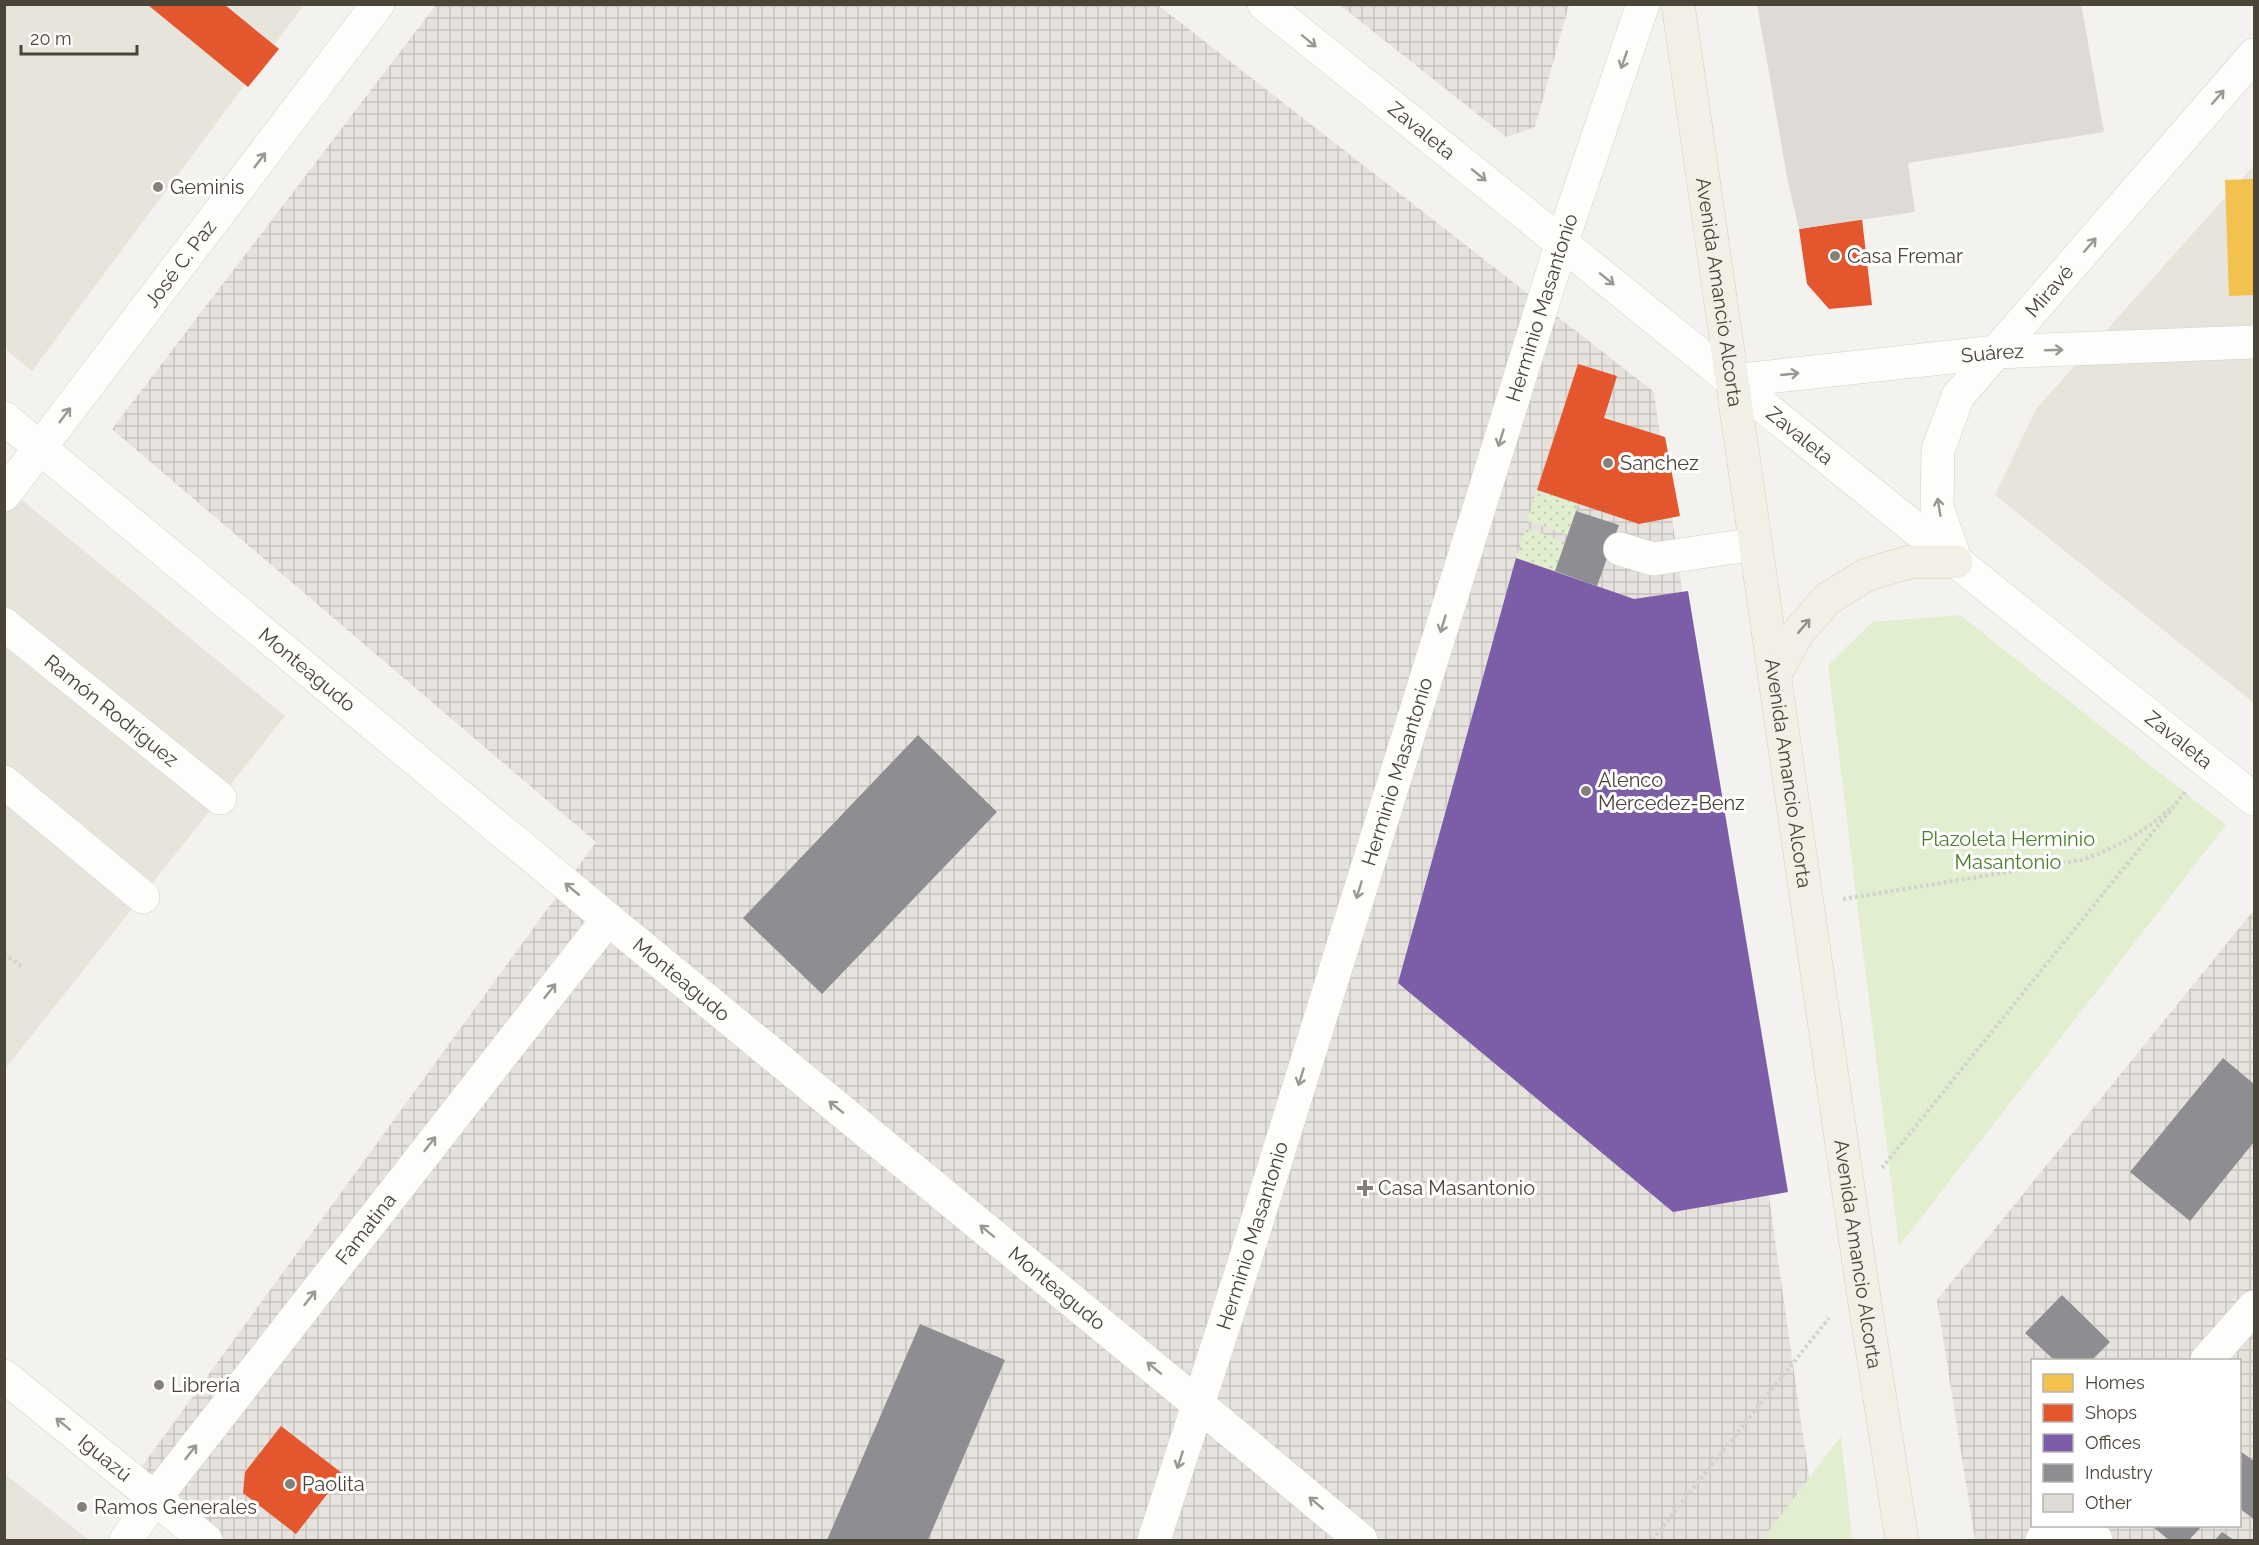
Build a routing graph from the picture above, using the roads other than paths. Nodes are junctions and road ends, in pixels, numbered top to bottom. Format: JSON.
{"nodes":[{"id":1,"x":378,"y":4,"type":"edge"},
{"id":2,"x":1264,"y":4,"type":"edge"},
{"id":3,"x":1643,"y":4,"type":"edge"},
{"id":4,"x":1678,"y":4,"type":"edge"},
{"id":5,"x":2254,"y":55,"type":"edge"},
{"id":6,"x":1562,"y":242,"type":"junction"},
{"id":7,"x":2254,"y":342,"type":"edge"},
{"id":8,"x":1996,"y":352,"type":"junction"},
{"id":9,"x":1732,"y":381,"type":"junction"},
{"id":10,"x":4,"y":417,"type":"edge"},
{"id":11,"x":41,"y":447,"type":"junction"},
{"id":12,"x":4,"y":495,"type":"edge"},
{"id":13,"x":1756,"y":544,"type":"junction"},
{"id":14,"x":1620,"y":549,"type":"dead end"},
{"id":15,"x":1956,"y":562,"type":"junction"},
{"id":16,"x":4,"y":624,"type":"edge"},
{"id":17,"x":1774,"y":676,"type":"junction"},
{"id":18,"x":4,"y":782,"type":"edge"},
{"id":19,"x":220,"y":798,"type":"dead end"},
{"id":20,"x":2254,"y":799,"type":"edge"},
{"id":21,"x":143,"y":897,"type":"dead end"},
{"id":22,"x":608,"y":919,"type":"junction"},
{"id":23,"x":2254,"y":1307,"type":"edge"},
{"id":24,"x":2209,"y":1359,"type":"edge"},
{"id":25,"x":4,"y":1376,"type":"edge"},
{"id":26,"x":1199,"y":1405,"type":"junction"},
{"id":27,"x":154,"y":1498,"type":"junction"},
{"id":28,"x":2058,"y":1533,"type":"edge"},
{"id":29,"x":126,"y":1540,"type":"edge"},
{"id":30,"x":206,"y":1540,"type":"edge"},
{"id":31,"x":1154,"y":1540,"type":"edge"},
{"id":32,"x":1361,"y":1540,"type":"edge"},
{"id":33,"x":1902,"y":1540,"type":"edge"},
{"id":34,"x":2096,"y":1540,"type":"edge"}],
"edges":[{"from":11,"to":1,"type":"street","name":"José C. Paz","one_way":true},
{"from":2,"to":6,"type":"street","name":"Zavaleta","one_way":true},
{"from":3,"to":6,"type":"street","name":"Herminio Masantonio","one_way":true},
{"from":4,"to":9,"type":"main road","name":"Avenida Amancio Alcorta"},
{"from":8,"to":5,"type":"street","name":"Miravé","one_way":true},
{"from":6,"to":9,"type":"street","name":"Zavaleta","one_way":true},
{"from":6,"to":26,"type":"street","name":"Herminio Masantonio","one_way":true},
{"from":8,"to":7,"type":"street","name":"Suárez","one_way":true},
{"from":9,"to":8,"type":"street","name":"Suárez","one_way":true},
{"from":15,"to":8,"type":"street","name":"Miravé","one_way":true},
{"from":9,"to":13,"type":"main road","name":"Avenida Amancio Alcorta"},
{"from":9,"to":15,"type":"street","name":"Zavaleta"},
{"from":10,"to":11,"type":"street","name":"Monteagudo"},
{"from":11,"to":12,"type":"street","name":"José C. Paz"},
{"from":22,"to":11,"type":"street","name":"Monteagudo","one_way":true},
{"from":13,"to":14,"type":"street"},
{"from":13,"to":17,"type":"main road","name":"Avenida Amancio Alcorta"},
{"from":17,"to":15,"type":"main road","one_way":true},
{"from":15,"to":20,"type":"street","name":"Zavaleta"},
{"from":16,"to":19,"type":"street","name":"Ramón Rodríguez"},
{"from":17,"to":33,"type":"main road","name":"Avenida Amancio Alcorta"},
{"from":18,"to":21,"type":"street"},
{"from":26,"to":22,"type":"street","name":"Monteagudo","one_way":true},
{"from":27,"to":22,"type":"street","name":"Famatina","one_way":true},
{"from":23,"to":24,"type":"street"},
{"from":27,"to":25,"type":"street","name":"Iguazú","one_way":true},
{"from":26,"to":31,"type":"street","name":"Herminio Masantonio","one_way":true},
{"from":32,"to":26,"type":"street","name":"Monteagudo","one_way":true},
{"from":27,"to":29,"type":"street","name":"Famatina"},
{"from":27,"to":30,"type":"street","name":"Iguazú"},
{"from":28,"to":34,"type":"street"}]}
